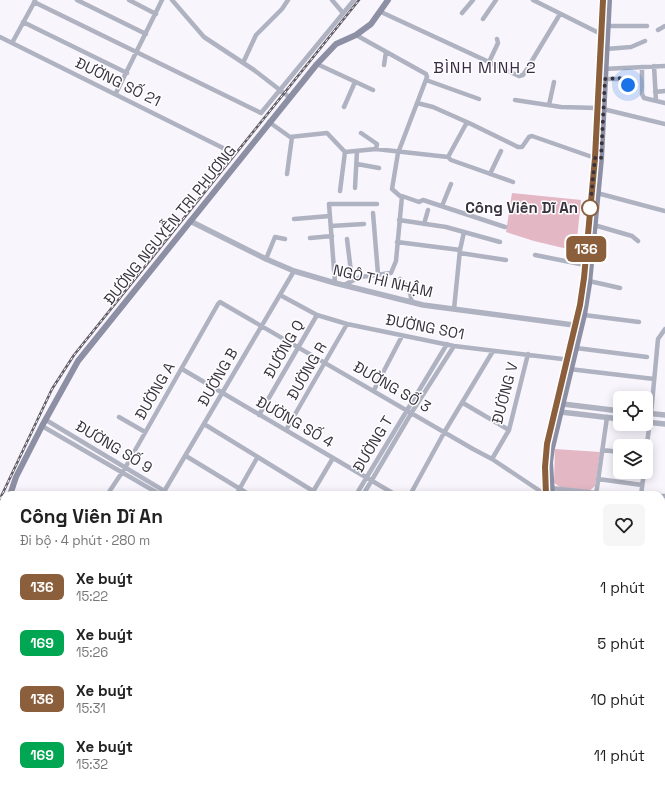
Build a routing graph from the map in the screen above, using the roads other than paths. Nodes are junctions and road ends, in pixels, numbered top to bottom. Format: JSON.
{"nodes":[{"id":1,"x":77,"y":0,"type":"edge"},
{"id":2,"x":129,"y":0,"type":"edge"},
{"id":3,"x":162,"y":0,"type":"edge"},
{"id":4,"x":172,"y":0,"type":"edge"},
{"id":5,"x":288,"y":0,"type":"edge"},
{"id":6,"x":332,"y":0,"type":"edge"},
{"id":7,"x":354,"y":0,"type":"edge"},
{"id":8,"x":388,"y":0,"type":"edge"},
{"id":9,"x":473,"y":0,"type":"edge"},
{"id":10,"x":496,"y":0,"type":"edge"},
{"id":11,"x":533,"y":0,"type":"edge"},
{"id":12,"x":603,"y":0,"type":"edge"},
{"id":13,"x":609,"y":0,"type":"edge"},
{"id":14,"x":35,"y":1,"type":"edge"},
{"id":15,"x":381,"y":12,"type":"junction"},
{"id":16,"x":462,"y":12,"type":"dead end"},
{"id":17,"x":343,"y":13,"type":"junction"},
{"id":18,"x":156,"y":14,"type":"junction"},
{"id":19,"x":560,"y":14,"type":"junction"},
{"id":20,"x":483,"y":18,"type":"dead end"},
{"id":21,"x":23,"y":22,"type":"junction"},
{"id":22,"x":607,"y":26,"type":"junction"},
{"id":23,"x":647,"y":26,"type":"dead end"},
{"id":24,"x":665,"y":26,"type":"edge"},
{"id":25,"x":658,"y":30,"type":"dead end"},
{"id":26,"x":146,"y":34,"type":"junction"},
{"id":27,"x":601,"y":34,"type":"junction"},
{"id":28,"x":356,"y":35,"type":"junction"},
{"id":29,"x":0,"y":37,"type":"edge"},
{"id":30,"x":497,"y":39,"type":"dead end"},
{"id":31,"x":645,"y":41,"type":"dead end"},
{"id":32,"x":12,"y":43,"type":"junction"},
{"id":33,"x":606,"y":49,"type":"junction"},
{"id":34,"x":137,"y":52,"type":"junction"},
{"id":35,"x":386,"y":52,"type":"junction"},
{"id":36,"x":488,"y":62,"type":"junction"},
{"id":37,"x":243,"y":63,"type":"junction"},
{"id":38,"x":317,"y":64,"type":"junction"},
{"id":39,"x":384,"y":65,"type":"dead end"},
{"id":40,"x":654,"y":66,"type":"junction"},
{"id":41,"x":665,"y":66,"type":"edge"},
{"id":42,"x":642,"y":67,"type":"junction"},
{"id":43,"x":602,"y":69,"type":"junction"},
{"id":44,"x":126,"y":73,"type":"junction"},
{"id":45,"x":605,"y":79,"type":"junction"},
{"id":46,"x":426,"y":80,"type":"junction"},
{"id":47,"x":355,"y":82,"type":"junction"},
{"id":48,"x":554,"y":82,"type":"dead end"},
{"id":49,"x":627,"y":89,"type":"dead end"},
{"id":50,"x":280,"y":90,"type":"junction"},
{"id":51,"x":373,"y":90,"type":"dead end"},
{"id":52,"x":655,"y":92,"type":"junction"},
{"id":53,"x":665,"y":92,"type":"edge"},
{"id":54,"x":116,"y":94,"type":"junction"},
{"id":55,"x":289,"y":97,"type":"junction"},
{"id":56,"x":479,"y":99,"type":"dead end"},
{"id":57,"x":516,"y":100,"type":"dead end"},
{"id":58,"x":656,"y":101,"type":"junction"},
{"id":59,"x":417,"y":103,"type":"junction"},
{"id":60,"x":665,"y":103,"type":"edge"},
{"id":61,"x":548,"y":105,"type":"junction"},
{"id":62,"x":344,"y":107,"type":"dead end"},
{"id":63,"x":600,"y":109,"type":"junction"},
{"id":64,"x":269,"y":122,"type":"junction"},
{"id":65,"x":469,"y":123,"type":"junction"},
{"id":66,"x":665,"y":124,"type":"edge"},
{"id":67,"x":361,"y":133,"type":"dead end"},
{"id":68,"x":292,"y":137,"type":"junction"},
{"id":69,"x":226,"y":149,"type":"dead end"},
{"id":70,"x":376,"y":149,"type":"junction"},
{"id":71,"x":501,"y":151,"type":"dead end"},
{"id":72,"x":345,"y":152,"type":"junction"},
{"id":73,"x":357,"y":152,"type":"junction"},
{"id":74,"x":398,"y":153,"type":"junction"},
{"id":75,"x":448,"y":157,"type":"junction"},
{"id":76,"x":598,"y":158,"type":"junction"},
{"id":77,"x":357,"y":164,"type":"junction"},
{"id":78,"x":379,"y":168,"type":"dead end"},
{"id":79,"x":287,"y":174,"type":"dead end"},
{"id":80,"x":490,"y":174,"type":"junction"},
{"id":81,"x":513,"y":182,"type":"dead end"},
{"id":82,"x":451,"y":184,"type":"dead end"},
{"id":83,"x":355,"y":188,"type":"dead end"},
{"id":84,"x":340,"y":191,"type":"dead end"},
{"id":85,"x":597,"y":193,"type":"junction"},
{"id":86,"x":400,"y":196,"type":"dead end"},
{"id":87,"x":329,"y":198,"type":"dead end"},
{"id":88,"x":329,"y":204,"type":"junction"},
{"id":89,"x":377,"y":204,"type":"dead end"},
{"id":90,"x":442,"y":206,"type":"junction"},
{"id":91,"x":428,"y":210,"type":"dead end"},
{"id":92,"x":665,"y":211,"type":"edge"},
{"id":93,"x":373,"y":213,"type":"dead end"},
{"id":94,"x":330,"y":216,"type":"junction"},
{"id":95,"x":294,"y":219,"type":"dead end"},
{"id":96,"x":399,"y":220,"type":"junction"},
{"id":97,"x":190,"y":221,"type":"junction"},
{"id":98,"x":364,"y":224,"type":"dead end"},
{"id":99,"x":424,"y":224,"type":"junction"},
{"id":100,"x":594,"y":225,"type":"junction"},
{"id":101,"x":331,"y":226,"type":"junction"},
{"id":102,"x":504,"y":227,"type":"dead end"},
{"id":103,"x":464,"y":232,"type":"junction"},
{"id":104,"x":332,"y":236,"type":"junction"},
{"id":105,"x":310,"y":238,"type":"dead end"},
{"id":106,"x":284,"y":239,"type":"dead end"},
{"id":107,"x":347,"y":239,"type":"dead end"},
{"id":108,"x":638,"y":241,"type":"dead end"},
{"id":109,"x":397,"y":242,"type":"junction"},
{"id":110,"x":500,"y":242,"type":"dead end"},
{"id":111,"x":460,"y":252,"type":"junction"},
{"id":112,"x":535,"y":255,"type":"dead end"},
{"id":113,"x":266,"y":259,"type":"junction"},
{"id":114,"x":506,"y":260,"type":"dead end"},
{"id":115,"x":588,"y":265,"type":"junction"},
{"id":116,"x":294,"y":271,"type":"junction"},
{"id":117,"x":378,"y":274,"type":"junction"},
{"id":118,"x":400,"y":279,"type":"dead end"},
{"id":119,"x":352,"y":280,"type":"junction"},
{"id":120,"x":589,"y":282,"type":"junction"},
{"id":121,"x":335,"y":283,"type":"junction"},
{"id":122,"x":344,"y":285,"type":"junction"},
{"id":123,"x":620,"y":288,"type":"dead end"},
{"id":124,"x":280,"y":295,"type":"junction"},
{"id":125,"x":411,"y":302,"type":"junction"},
{"id":126,"x":225,"y":303,"type":"joint"},
{"id":127,"x":454,"y":309,"type":"junction"},
{"id":128,"x":317,"y":315,"type":"junction"},
{"id":129,"x":584,"y":315,"type":"junction"},
{"id":130,"x":639,"y":322,"type":"dead end"},
{"id":131,"x":347,"y":324,"type":"junction"},
{"id":132,"x":578,"y":325,"type":"junction"},
{"id":133,"x":262,"y":326,"type":"junction"},
{"id":134,"x":665,"y":329,"type":"edge"},
{"id":135,"x":402,"y":336,"type":"junction"},
{"id":136,"x":447,"y":344,"type":"junction"},
{"id":137,"x":454,"y":346,"type":"junction"},
{"id":138,"x":299,"y":347,"type":"junction"},
{"id":139,"x":576,"y":348,"type":"junction"},
{"id":140,"x":493,"y":351,"type":"junction"},
{"id":141,"x":528,"y":354,"type":"junction"},
{"id":142,"x":647,"y":357,"type":"dead end"},
{"id":143,"x":570,"y":360,"type":"junction"},
{"id":144,"x":326,"y":363,"type":"junction"},
{"id":145,"x":182,"y":369,"type":"junction"},
{"id":146,"x":568,"y":369,"type":"junction"},
{"id":147,"x":654,"y":379,"type":"junction"},
{"id":148,"x":374,"y":390,"type":"junction"},
{"id":149,"x":652,"y":391,"type":"edge"},
{"id":150,"x":221,"y":392,"type":"junction"},
{"id":151,"x":463,"y":403,"type":"junction"},
{"id":152,"x":560,"y":404,"type":"junction"},
{"id":153,"x":608,"y":409,"type":"junction"},
{"id":154,"x":613,"y":410,"type":"edge"},
{"id":155,"x":410,"y":411,"type":"junction"},
{"id":156,"x":558,"y":412,"type":"junction"},
{"id":157,"x":259,"y":414,"type":"junction"},
{"id":158,"x":653,"y":414,"type":"edge"},
{"id":159,"x":665,"y":415,"type":"edge"},
{"id":160,"x":119,"y":417,"type":"dead end"},
{"id":161,"x":607,"y":417,"type":"junction"},
{"id":162,"x":613,"y":418,"type":"edge"},
{"id":163,"x":46,"y":420,"type":"junction"},
{"id":164,"x":653,"y":423,"type":"edge"},
{"id":165,"x":204,"y":424,"type":"junction"},
{"id":166,"x":665,"y":424,"type":"edge"},
{"id":167,"x":42,"y":426,"type":"junction"},
{"id":168,"x":286,"y":430,"type":"junction"},
{"id":169,"x":509,"y":430,"type":"junction"},
{"id":170,"x":445,"y":431,"type":"junction"},
{"id":171,"x":145,"y":432,"type":"junction"},
{"id":172,"x":602,"y":450,"type":"junction"},
{"id":173,"x":613,"y":451,"type":"edge"},
{"id":174,"x":186,"y":456,"type":"junction"},
{"id":175,"x":257,"y":458,"type":"junction"},
{"id":176,"x":333,"y":458,"type":"junction"},
{"id":177,"x":492,"y":459,"type":"junction"},
{"id":178,"x":123,"y":470,"type":"junction"},
{"id":179,"x":367,"y":478,"type":"junction"},
{"id":180,"x":598,"y":479,"type":"junction"},
{"id":181,"x":643,"y":479,"type":"edge"},
{"id":182,"x":372,"y":481,"type":"junction"},
{"id":183,"x":642,"y":485,"type":"junction"},
{"id":184,"x":548,"y":488,"type":"junction"},
{"id":185,"x":239,"y":489,"type":"junction"},
{"id":186,"x":11,"y":491,"type":"edge"},
{"id":187,"x":110,"y":491,"type":"edge"},
{"id":188,"x":157,"y":491,"type":"edge"},
{"id":189,"x":164,"y":491,"type":"edge"},
{"id":190,"x":243,"y":491,"type":"edge"},
{"id":191,"x":309,"y":491,"type":"edge"},
{"id":192,"x":313,"y":491,"type":"edge"},
{"id":193,"x":359,"y":491,"type":"edge"},
{"id":194,"x":366,"y":491,"type":"edge"},
{"id":195,"x":389,"y":491,"type":"edge"},
{"id":196,"x":412,"y":491,"type":"edge"},
{"id":197,"x":540,"y":491,"type":"edge"},
{"id":198,"x":547,"y":491,"type":"edge"},
{"id":199,"x":550,"y":491,"type":"edge"},
{"id":200,"x":572,"y":491,"type":"edge"},
{"id":201,"x":596,"y":491,"type":"edge"},
{"id":202,"x":642,"y":491,"type":"edge"}],
"edges":[{"from":1,"to":26,"type":"street"},
{"from":2,"to":18,"type":"street"},
{"from":3,"to":18,"type":"street"},
{"from":4,"to":37,"type":"street"},
{"from":5,"to":37,"type":"street"},
{"from":6,"to":17,"type":"street"},
{"from":7,"to":17,"type":"street"},
{"from":8,"to":15,"type":"main road","name":"ĐƯỜNG NGUYỄN TRI PHƯƠNG"},
{"from":9,"to":16,"type":"street"},
{"from":10,"to":20,"type":"street"},
{"from":11,"to":19,"type":"street"},
{"from":12,"to":27,"type":"main road"},
{"from":13,"to":22,"type":"main road"},
{"from":14,"to":21,"type":"street"},
{"from":14,"to":34,"type":"street"},
{"from":15,"to":28,"type":"main road","name":"ĐƯỜNG NGUYỄN TRI PHƯƠNG"},
{"from":15,"to":36,"type":"street"},
{"from":17,"to":50,"type":"street"},
{"from":18,"to":26,"type":"street"},
{"from":19,"to":27,"type":"street"},
{"from":19,"to":36,"type":"street"},
{"from":21,"to":32,"type":"street"},
{"from":21,"to":44,"type":"street"},
{"from":22,"to":23,"type":"street"},
{"from":22,"to":33,"type":"main road"},
{"from":24,"to":25,"type":"street"},
{"from":26,"to":34,"type":"street"},
{"from":27,"to":43,"type":"main road"},
{"from":28,"to":35,"type":"street"},
{"from":28,"to":38,"type":"main road","name":"ĐƯỜNG NGUYỄN TRI PHƯƠNG"},
{"from":29,"to":32,"type":"street","name":"ĐƯỜNG SỐ 21"},
{"from":30,"to":36,"type":"street"},
{"from":31,"to":33,"type":"street"},
{"from":32,"to":54,"type":"street","name":"ĐƯỜNG SỐ 21"},
{"from":33,"to":43,"type":"main road"},
{"from":34,"to":44,"type":"street"},
{"from":34,"to":50,"type":"street"},
{"from":35,"to":39,"type":"street"},
{"from":35,"to":46,"type":"street"},
{"from":37,"to":50,"type":"street"},
{"from":38,"to":47,"type":"street"},
{"from":38,"to":55,"type":"main road","name":"ĐƯỜNG NGUYỄN TRI PHƯƠNG"},
{"from":40,"to":41,"type":"street"},
{"from":40,"to":42,"type":"street"},
{"from":40,"to":52,"type":"street"},
{"from":42,"to":43,"type":"street"},
{"from":42,"to":58,"type":"street"},
{"from":43,"to":45,"type":"main road"},
{"from":43,"to":63,"type":"main road"},
{"from":44,"to":54,"type":"street"},
{"from":45,"to":49,"type":"street"},
{"from":45,"to":63,"type":"main road"},
{"from":46,"to":56,"type":"street"},
{"from":46,"to":59,"type":"street"},
{"from":47,"to":51,"type":"street"},
{"from":47,"to":62,"type":"street"},
{"from":48,"to":61,"type":"street"},
{"from":50,"to":55,"type":"street"},
{"from":52,"to":53,"type":"street"},
{"from":52,"to":58,"type":"street"},
{"from":54,"to":69,"type":"street","name":"ĐƯỜNG SỐ 21"},
{"from":55,"to":64,"type":"main road","name":"ĐƯỜNG NGUYỄN TRI PHƯƠNG"},
{"from":57,"to":61,"type":"street"},
{"from":58,"to":60,"type":"street"},
{"from":59,"to":65,"type":"street"},
{"from":59,"to":74,"type":"street"},
{"from":61,"to":63,"type":"street"},
{"from":63,"to":66,"type":"street"},
{"from":63,"to":76,"type":"main road"},
{"from":64,"to":68,"type":"street"},
{"from":64,"to":97,"type":"main road","name":"ĐƯỜNG NGUYỄN TRI PHƯƠNG"},
{"from":65,"to":75,"type":"street"},
{"from":65,"to":76,"type":"street"},
{"from":67,"to":70,"type":"street"},
{"from":68,"to":72,"type":"street"},
{"from":68,"to":79,"type":"street"},
{"from":70,"to":73,"type":"street"},
{"from":70,"to":74,"type":"street"},
{"from":71,"to":80,"type":"street"},
{"from":72,"to":73,"type":"street"},
{"from":72,"to":84,"type":"street"},
{"from":73,"to":77,"type":"street"},
{"from":74,"to":75,"type":"street"},
{"from":74,"to":86,"type":"street"},
{"from":75,"to":80,"type":"street"},
{"from":76,"to":85,"type":"main road"},
{"from":76,"to":115,"type":"main road"},
{"from":77,"to":78,"type":"street"},
{"from":77,"to":83,"type":"street"},
{"from":80,"to":81,"type":"street"},
{"from":82,"to":90,"type":"street"},
{"from":85,"to":92,"type":"street"},
{"from":85,"to":100,"type":"main road"},
{"from":87,"to":88,"type":"street"},
{"from":88,"to":89,"type":"street"},
{"from":88,"to":94,"type":"street"},
{"from":90,"to":96,"type":"street"},
{"from":90,"to":102,"type":"street"},
{"from":91,"to":99,"type":"street"},
{"from":93,"to":117,"type":"street"},
{"from":94,"to":95,"type":"street"},
{"from":94,"to":101,"type":"street"},
{"from":96,"to":99,"type":"street"},
{"from":96,"to":109,"type":"street"},
{"from":97,"to":113,"type":"street","name":"NGÔ THÌ NHẬM"},
{"from":97,"to":163,"type":"main road","name":"ĐƯỜNG NGUYỄN TRI PHƯƠNG"},
{"from":98,"to":101,"type":"street"},
{"from":99,"to":103,"type":"street"},
{"from":100,"to":108,"type":"street"},
{"from":100,"to":115,"type":"main road"},
{"from":101,"to":104,"type":"street"},
{"from":103,"to":110,"type":"street"},
{"from":103,"to":111,"type":"street"},
{"from":104,"to":105,"type":"street"},
{"from":104,"to":121,"type":"street"},
{"from":106,"to":113,"type":"street"},
{"from":107,"to":119,"type":"street"},
{"from":109,"to":111,"type":"street"},
{"from":109,"to":117,"type":"street"},
{"from":111,"to":114,"type":"street"},
{"from":111,"to":127,"type":"street"},
{"from":112,"to":115,"type":"street"},
{"from":113,"to":116,"type":"street","name":"NGÔ THÌ NHẬM"},
{"from":115,"to":120,"type":"main road"},
{"from":115,"to":132,"type":"main road"},
{"from":116,"to":121,"type":"street","name":"NGÔ THÌ NHẬM"},
{"from":116,"to":124,"type":"street","name":"ĐƯỜNG B"},
{"from":117,"to":119,"type":"street"},
{"from":118,"to":125,"type":"street"},
{"from":119,"to":122,"type":"street"},
{"from":120,"to":123,"type":"street"},
{"from":120,"to":129,"type":"main road"},
{"from":121,"to":122,"type":"street","name":"NGÔ THÌ NHẬM"},
{"from":122,"to":125,"type":"street","name":"NGÔ THÌ NHẬM"},
{"from":124,"to":128,"type":"street","name":"ĐƯỜNG SO1"},
{"from":124,"to":133,"type":"street","name":"ĐƯỜNG B"},
{"from":125,"to":127,"type":"street","name":"NGÔ THÌ NHẬM"},
{"from":126,"to":133,"type":"street","name":"ĐƯỜNG SỐ 3"},
{"from":126,"to":145,"type":"street","name":"ĐƯỜNG A"},
{"from":127,"to":132,"type":"street","name":"NGÔ THÌ NHẬM"},
{"from":128,"to":131,"type":"street","name":"ĐƯỜNG SO1"},
{"from":128,"to":138,"type":"street","name":"ĐƯỜNG Q"},
{"from":129,"to":130,"type":"street"},
{"from":129,"to":132,"type":"main road"},
{"from":131,"to":135,"type":"street","name":"ĐƯỜNG SO1"},
{"from":131,"to":144,"type":"street","name":"ĐƯỜNG R"},
{"from":132,"to":139,"type":"main road"},
{"from":132,"to":143,"type":"main road"},
{"from":133,"to":138,"type":"street","name":"ĐƯỜNG SỐ 3"},
{"from":133,"to":150,"type":"street","name":"ĐƯỜNG B"},
{"from":134,"to":147,"type":"street"},
{"from":135,"to":136,"type":"street","name":"ĐƯỜNG SO1"},
{"from":135,"to":148,"type":"street"},
{"from":136,"to":137,"type":"street","name":"ĐƯỜNG SO1"},
{"from":136,"to":155,"type":"street","name":"ĐƯỜNG T"},
{"from":137,"to":140,"type":"street","name":"ĐƯỜNG SO1"},
{"from":137,"to":155,"type":"street","name":"ĐƯỜNG T"},
{"from":138,"to":144,"type":"street","name":"ĐƯỜNG SỐ 3"},
{"from":138,"to":157,"type":"street","name":"ĐƯỜNG Q"},
{"from":139,"to":142,"type":"street"},
{"from":139,"to":143,"type":"main road"},
{"from":140,"to":141,"type":"street","name":"ĐƯỜNG SO1"},
{"from":140,"to":151,"type":"street"},
{"from":141,"to":143,"type":"street","name":"ĐƯỜNG SO1"},
{"from":141,"to":169,"type":"street","name":"ĐƯỜNG V"},
{"from":143,"to":146,"type":"main road"},
{"from":144,"to":148,"type":"street","name":"ĐƯỜNG SỐ 3"},
{"from":144,"to":168,"type":"street","name":"ĐƯỜNG R"},
{"from":145,"to":150,"type":"street","name":"ĐƯỜNG SỐ 4"},
{"from":145,"to":171,"type":"street","name":"ĐƯỜNG A"},
{"from":146,"to":147,"type":"street"},
{"from":146,"to":152,"type":"main road"},
{"from":147,"to":149,"type":"street"},
{"from":148,"to":155,"type":"street","name":"ĐƯỜNG SỐ 3"},
{"from":150,"to":157,"type":"street","name":"ĐƯỜNG SỐ 4"},
{"from":150,"to":165,"type":"street","name":"ĐƯỜNG B"},
{"from":151,"to":169,"type":"street"},
{"from":151,"to":170,"type":"street"},
{"from":152,"to":153,"type":"street"},
{"from":152,"to":156,"type":"main road"},
{"from":153,"to":154,"type":"street"},
{"from":153,"to":161,"type":"street"},
{"from":155,"to":170,"type":"street","name":"ĐƯỜNG SỐ 3"},
{"from":155,"to":179,"type":"street","name":"ĐƯỜNG T"},
{"from":155,"to":182,"type":"street","name":"ĐƯỜNG T"},
{"from":156,"to":161,"type":"street"},
{"from":156,"to":184,"type":"main road"},
{"from":157,"to":168,"type":"street","name":"ĐƯỜNG SỐ 4"},
{"from":158,"to":159,"type":"street"},
{"from":160,"to":171,"type":"street"},
{"from":161,"to":162,"type":"street"},
{"from":161,"to":172,"type":"street"},
{"from":163,"to":167,"type":"main road","name":"ĐƯỜNG NGUYỄN TRI PHƯƠNG"},
{"from":163,"to":178,"type":"street","name":"ĐƯỜNG SỐ 9"},
{"from":164,"to":166,"type":"street"},
{"from":165,"to":174,"type":"street","name":"ĐƯỜNG B"},
{"from":165,"to":175,"type":"street"},
{"from":167,"to":178,"type":"street","name":"ĐƯỜNG SỐ 9"},
{"from":167,"to":186,"type":"main road","name":"ĐƯỜNG NGUYỄN TRI PHƯƠNG"},
{"from":168,"to":176,"type":"street","name":"ĐƯỜNG SỐ 4"},
{"from":169,"to":177,"type":"street","name":"ĐƯỜNG V"},
{"from":170,"to":177,"type":"street","name":"ĐƯỜNG SỐ 3"},
{"from":170,"to":196,"type":"street"},
{"from":171,"to":178,"type":"street","name":"ĐƯỜNG A"},
{"from":172,"to":173,"type":"street"},
{"from":172,"to":180,"type":"street"},
{"from":174,"to":185,"type":"street"},
{"from":174,"to":189,"type":"street","name":"ĐƯỜNG B"},
{"from":175,"to":185,"type":"street"},
{"from":175,"to":191,"type":"street"},
{"from":176,"to":179,"type":"street","name":"ĐƯỜNG SỐ 4"},
{"from":176,"to":192,"type":"street"},
{"from":177,"to":197,"type":"street","name":"ĐƯỜNG SỐ 3"},
{"from":178,"to":187,"type":"street","name":"ĐƯỜNG A"},
{"from":178,"to":188,"type":"street","name":"ĐƯỜNG SỐ 9"},
{"from":179,"to":182,"type":"street","name":"ĐƯỜNG SỐ 4"},
{"from":179,"to":193,"type":"street","name":"ĐƯỜNG T"},
{"from":180,"to":183,"type":"street"},
{"from":180,"to":201,"type":"street"},
{"from":181,"to":183,"type":"street"},
{"from":182,"to":194,"type":"street","name":"ĐƯỜNG T"},
{"from":182,"to":195,"type":"street","name":"ĐƯỜNG SỐ 4"},
{"from":183,"to":202,"type":"street"},
{"from":184,"to":198,"type":"main road"},
{"from":184,"to":199,"type":"main road"},
{"from":184,"to":200,"type":"street"},
{"from":185,"to":190,"type":"street"}]}
